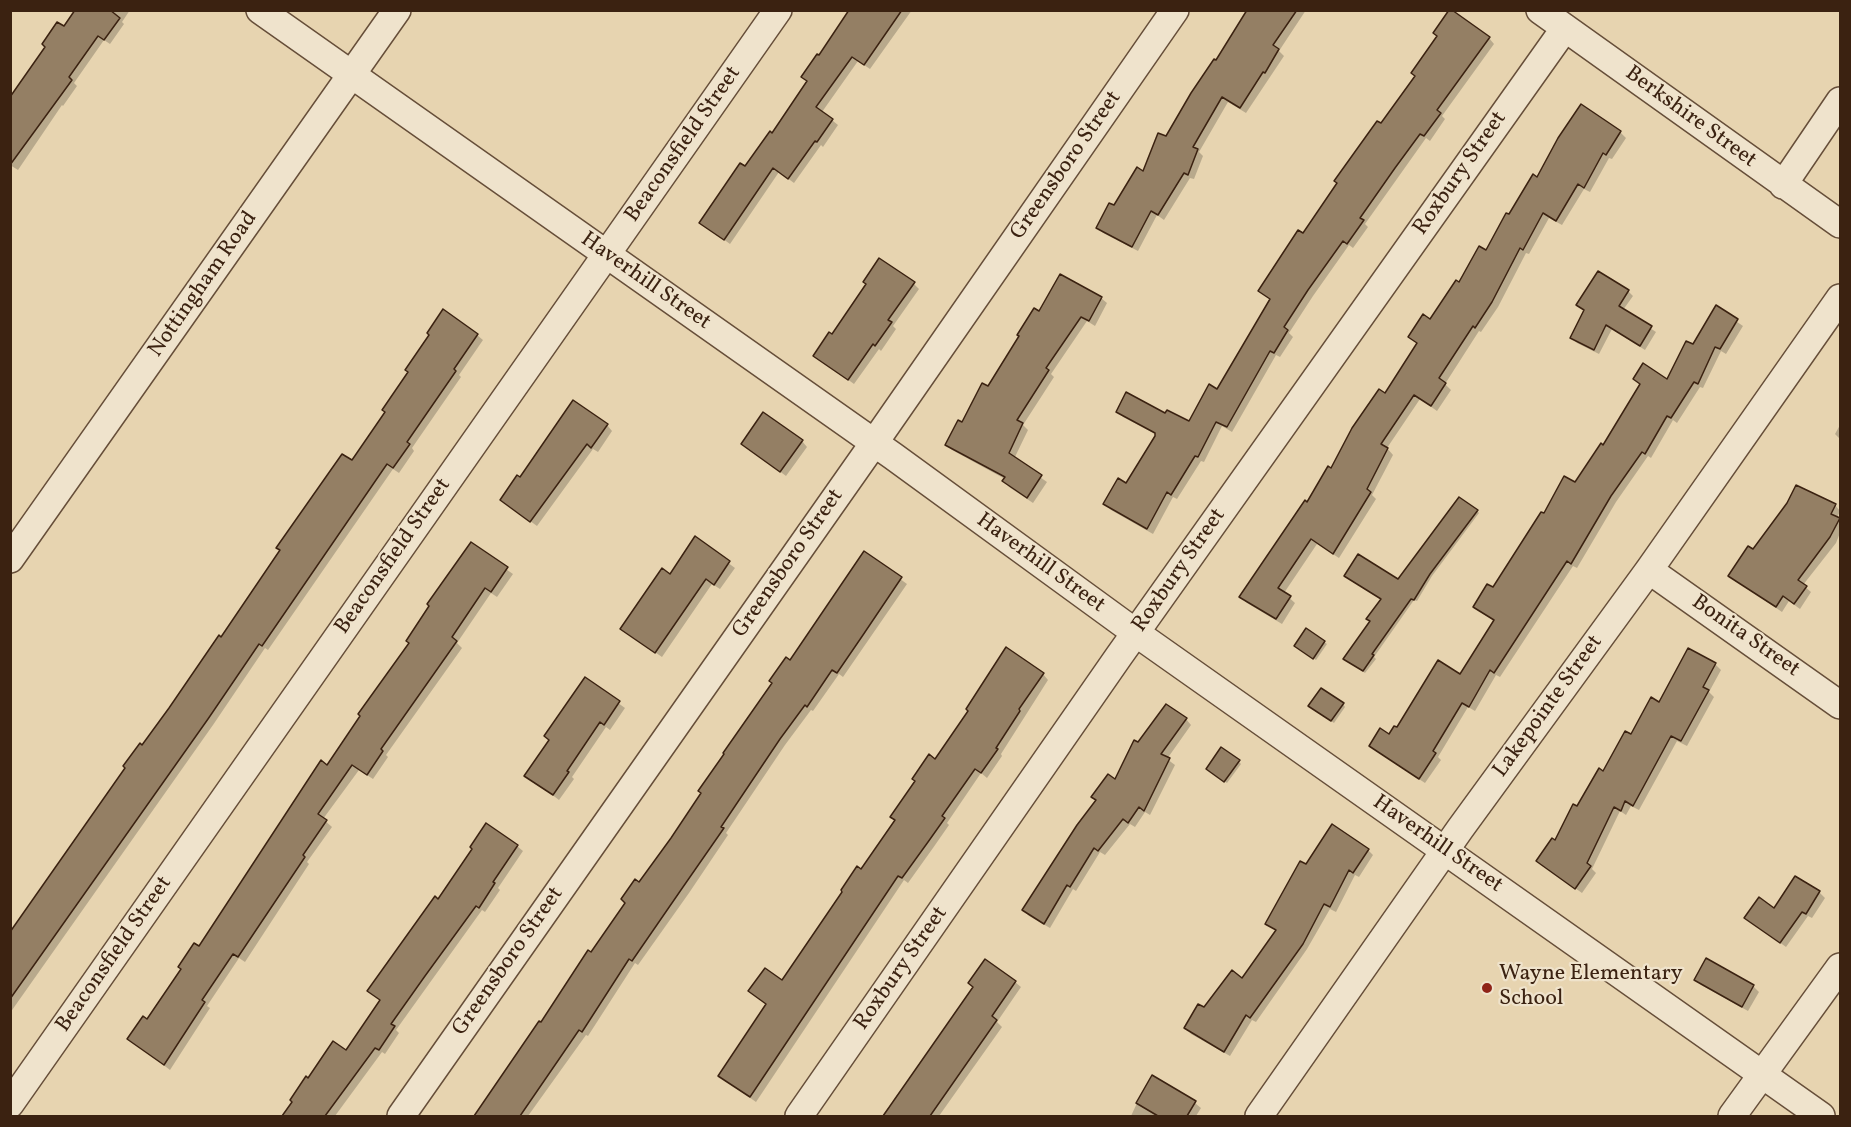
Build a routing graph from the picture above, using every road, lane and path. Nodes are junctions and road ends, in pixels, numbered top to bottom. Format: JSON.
{"nodes":[{"id":1,"x":260,"y":10,"type":"edge"},
{"id":2,"x":397,"y":10,"type":"edge"},
{"id":3,"x":778,"y":10,"type":"edge"},
{"id":4,"x":1174,"y":10,"type":"edge"},
{"id":5,"x":1540,"y":10,"type":"edge"},
{"id":6,"x":1565,"y":28,"type":"junction"},
{"id":7,"x":352,"y":75,"type":"junction"},
{"id":8,"x":1840,"y":101,"type":"edge"},
{"id":9,"x":1782,"y":185,"type":"junction"},
{"id":10,"x":1840,"y":224,"type":"edge"},
{"id":11,"x":606,"y":255,"type":"junction"},
{"id":12,"x":1840,"y":298,"type":"edge"},
{"id":13,"x":874,"y":443,"type":"junction"},
{"id":14,"x":10,"y":559,"type":"edge"},
{"id":15,"x":1649,"y":570,"type":"junction"},
{"id":16,"x":1136,"y":633,"type":"junction"},
{"id":17,"x":1840,"y":705,"type":"edge"},
{"id":18,"x":1445,"y":851,"type":"junction"},
{"id":19,"x":1840,"y":967,"type":"edge"},
{"id":20,"x":1762,"y":1075,"type":"junction"},
{"id":21,"x":10,"y":1105,"type":"edge"},
{"id":22,"x":25,"y":1116,"type":"edge"},
{"id":23,"x":401,"y":1116,"type":"edge"},
{"id":24,"x":799,"y":1116,"type":"edge"},
{"id":25,"x":1259,"y":1116,"type":"edge"},
{"id":26,"x":1732,"y":1116,"type":"edge"},
{"id":27,"x":1821,"y":1116,"type":"edge"}],
"edges":[{"from":1,"to":7,"type":"street","name":"Haverhill Street"},
{"from":2,"to":7,"type":"street","name":"Nottingham Road"},
{"from":3,"to":11,"type":"street","name":"Beaconsfield Street"},
{"from":4,"to":13,"type":"street","name":"Greensboro Street"},
{"from":5,"to":6,"type":"street","name":"Berkshire Street"},
{"from":6,"to":9,"type":"street","name":"Berkshire Street"},
{"from":6,"to":16,"type":"street","name":"Roxbury Street"},
{"from":7,"to":11,"type":"street","name":"Haverhill Street"},
{"from":7,"to":14,"type":"street","name":"Nottingham Road"},
{"from":8,"to":9,"type":"street"},
{"from":9,"to":10,"type":"street","name":"Berkshire Street"},
{"from":11,"to":13,"type":"street","name":"Haverhill Street"},
{"from":11,"to":21,"type":"street","name":"Beaconsfield Street"},
{"from":12,"to":15,"type":"street","name":"Lakepointe Street"},
{"from":13,"to":16,"type":"street","name":"Haverhill Street"},
{"from":13,"to":23,"type":"street","name":"Greensboro Street"},
{"from":15,"to":17,"type":"street","name":"Bonita Street"},
{"from":15,"to":18,"type":"street","name":"Lakepointe Street"},
{"from":16,"to":18,"type":"street","name":"Haverhill Street"},
{"from":16,"to":24,"type":"street","name":"Roxbury Street"},
{"from":18,"to":20,"type":"street","name":"Haverhill Street"},
{"from":18,"to":25,"type":"street","name":"Lakepointe Street"},
{"from":19,"to":20,"type":"street"},
{"from":20,"to":26,"type":"street"},
{"from":20,"to":27,"type":"street","name":"Haverhill Street"},
{"from":21,"to":22,"type":"street"}]}
